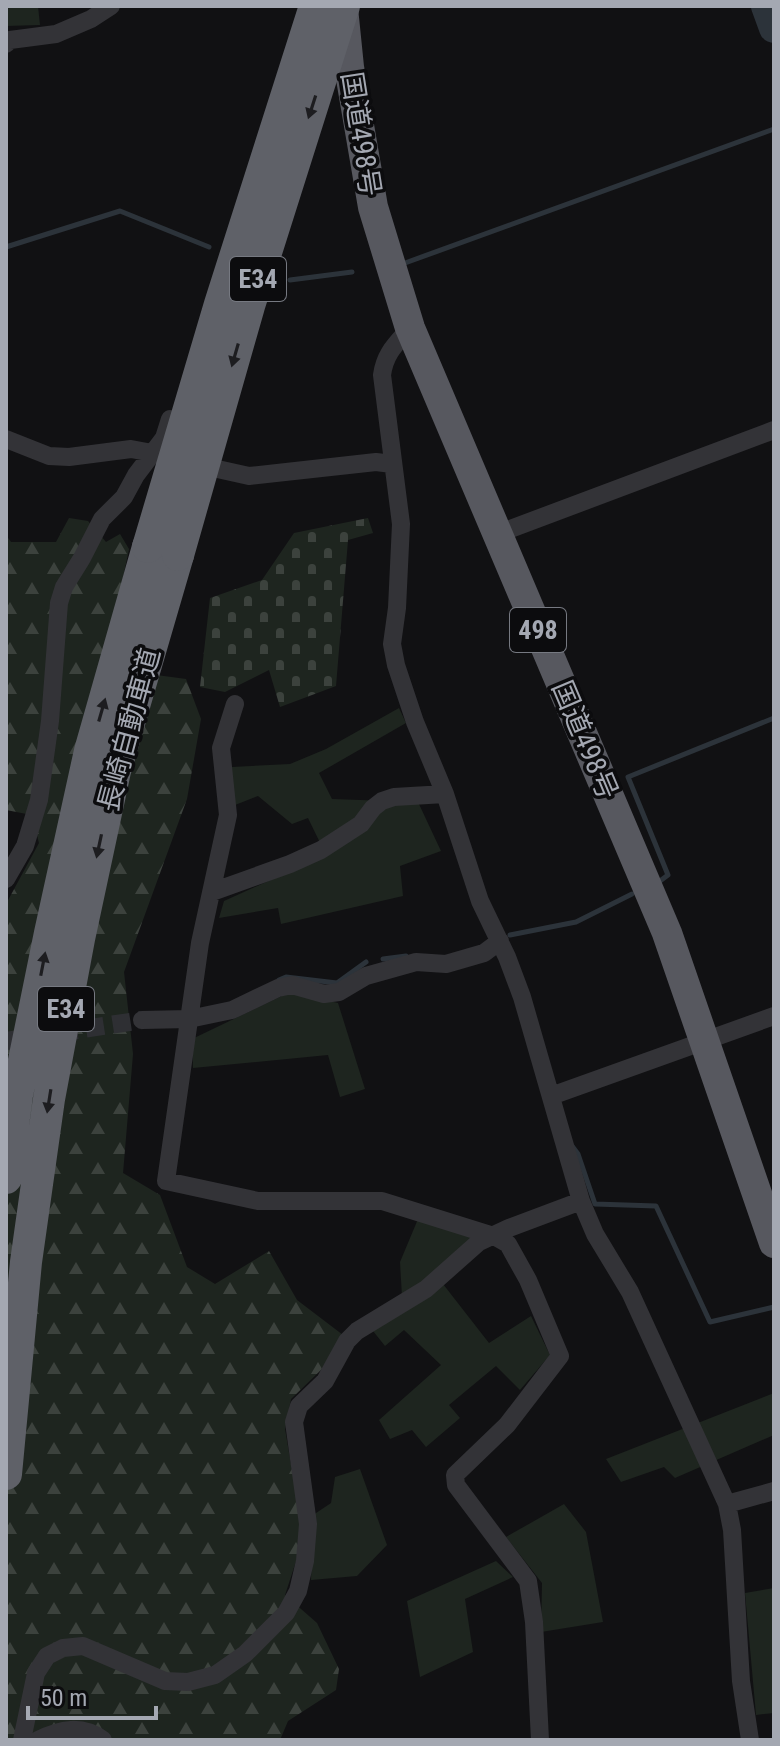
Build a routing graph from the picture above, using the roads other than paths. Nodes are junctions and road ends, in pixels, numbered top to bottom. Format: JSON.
{"nodes":[{"id":1,"x":111,"y":6,"type":"edge"},
{"id":2,"x":301,"y":6,"type":"edge"},
{"id":3,"x":315,"y":6,"type":"edge"},
{"id":4,"x":344,"y":6,"type":"edge"},
{"id":5,"x":6,"y":44,"type":"edge"},
{"id":6,"x":410,"y":328,"type":"junction"},
{"id":7,"x":774,"y":430,"type":"edge"},
{"id":8,"x":6,"y":439,"type":"edge"},
{"id":9,"x":153,"y":455,"type":"junction"},
{"id":10,"x":392,"y":464,"type":"junction"},
{"id":11,"x":497,"y":534,"type":"junction"},
{"id":12,"x":163,"y":551,"type":"junction"},
{"id":13,"x":235,"y":704,"type":"dead end"},
{"id":14,"x":445,"y":794,"type":"junction"},
{"id":15,"x":6,"y":879,"type":"edge"},
{"id":16,"x":212,"y":892,"type":"junction"},
{"id":17,"x":500,"y":941,"type":"junction"},
{"id":18,"x":774,"y":1016,"type":"edge"},
{"id":19,"x":189,"y":1019,"type":"junction"},
{"id":20,"x":142,"y":1020,"type":"tunnel mouth"},
{"id":21,"x":705,"y":1041,"type":"junction"},
{"id":22,"x":551,"y":1096,"type":"junction"},
{"id":23,"x":6,"y":1178,"type":"edge"},
{"id":24,"x":581,"y":1201,"type":"junction"},
{"id":25,"x":494,"y":1236,"type":"junction"},
{"id":26,"x":774,"y":1243,"type":"edge"},
{"id":27,"x":6,"y":1474,"type":"edge"},
{"id":28,"x":774,"y":1491,"type":"edge"},
{"id":29,"x":727,"y":1504,"type":"junction"},
{"id":30,"x":22,"y":1740,"type":"edge"},
{"id":31,"x":38,"y":1740,"type":"edge"},
{"id":32,"x":103,"y":1740,"type":"edge"},
{"id":33,"x":540,"y":1740,"type":"edge"},
{"id":34,"x":750,"y":1740,"type":"edge"}],
"edges":[{"from":1,"to":5,"type":"street"},
{"from":2,"to":9,"type":"street"},
{"from":3,"to":12,"type":"highway","name":"長崎自動車道","number":"E34","bridge":true},
{"from":4,"to":6,"type":"highway","name":"国道498号","number":"498"},
{"from":4,"to":12,"type":"highway","name":"長崎自動車道","number":"E34","one_way":true,"bridge":true},
{"from":6,"to":10,"type":"street"},
{"from":6,"to":11,"type":"highway","name":"国道498号","number":"498"},
{"from":7,"to":11,"type":"street"},
{"from":8,"to":9,"type":"street"},
{"from":9,"to":10,"type":"street"},
{"from":9,"to":15,"type":"street"},
{"from":10,"to":14,"type":"street"},
{"from":11,"to":21,"type":"highway","name":"国道498号","number":"498"},
{"from":23,"to":12,"type":"highway","name":"長崎自動車道","number":"E34","one_way":true},
{"from":12,"to":27,"type":"highway","name":"長崎自動車道","number":"E34","one_way":true},
{"from":13,"to":16,"type":"street"},
{"from":14,"to":16,"type":"street"},
{"from":14,"to":17,"type":"street"},
{"from":16,"to":19,"type":"street"},
{"from":17,"to":19,"type":"street"},
{"from":17,"to":22,"type":"street"},
{"from":18,"to":21,"type":"street"},
{"from":19,"to":20,"type":"street"},
{"from":19,"to":25,"type":"street"},
{"from":21,"to":22,"type":"street"},
{"from":21,"to":26,"type":"highway","name":"国道498号","number":"498"},
{"from":22,"to":24,"type":"street"},
{"from":24,"to":25,"type":"street"},
{"from":24,"to":29,"type":"street"},
{"from":25,"to":30,"type":"street"},
{"from":25,"to":33,"type":"street"},
{"from":28,"to":29,"type":"street"},
{"from":29,"to":34,"type":"street"},
{"from":31,"to":32,"type":"street"}]}
